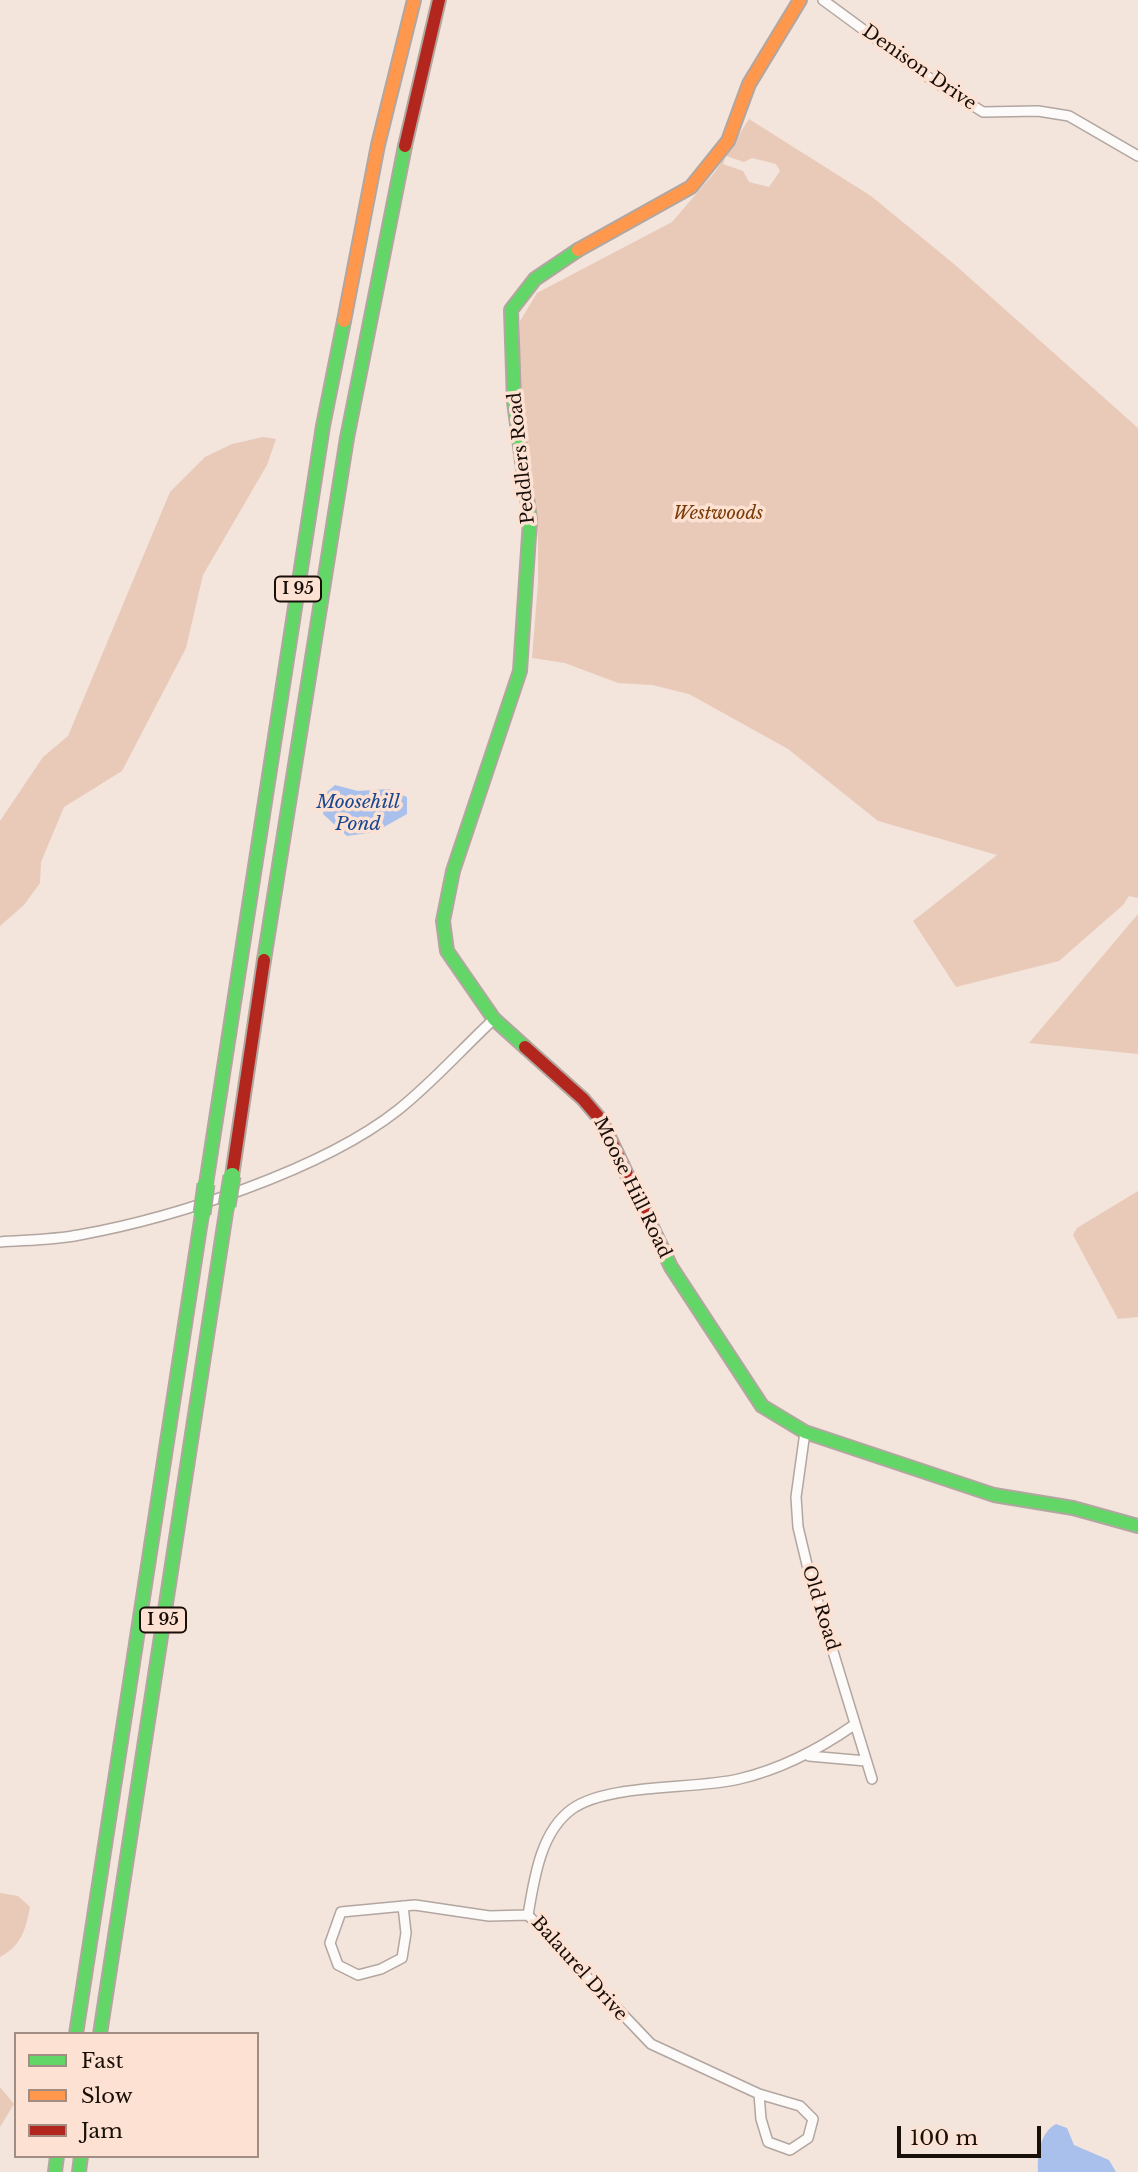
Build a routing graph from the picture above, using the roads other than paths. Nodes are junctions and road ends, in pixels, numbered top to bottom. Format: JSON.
{"nodes":[{"id":1,"x":414,"y":0,"type":"edge"},
{"id":2,"x":439,"y":0,"type":"edge"},
{"id":3,"x":800,"y":0,"type":"edge"},
{"id":4,"x":822,"y":0,"type":"edge"},
{"id":5,"x":1138,"y":156,"type":"edge"},
{"id":6,"x":494,"y":1019,"type":"junction"},
{"id":7,"x":0,"y":1242,"type":"edge"},
{"id":8,"x":805,"y":1432,"type":"junction"},
{"id":9,"x":1138,"y":1526,"type":"edge"},
{"id":10,"x":854,"y":1725,"type":"junction"},
{"id":11,"x":806,"y":1756,"type":"junction"},
{"id":12,"x":866,"y":1761,"type":"junction"},
{"id":13,"x":872,"y":1780,"type":"dead end"},
{"id":14,"x":403,"y":1906,"type":"junction"},
{"id":15,"x":528,"y":1915,"type":"junction"},
{"id":16,"x":76,"y":2032,"type":"edge"},
{"id":17,"x":100,"y":2032,"type":"edge"},
{"id":18,"x":759,"y":2094,"type":"junction"}],
"edges":[{"from":1,"to":16,"type":"main road","number":"I 95","bridge":true},
{"from":2,"to":17,"type":"main road","number":"I 95","bridge":true},
{"from":3,"to":6,"type":"main road","name":"Peddlers Road"},
{"from":4,"to":5,"type":"street","name":"Denison Drive"},
{"from":6,"to":7,"type":"street"},
{"from":6,"to":8,"type":"main road","name":"Moose Hill Road"},
{"from":8,"to":9,"type":"main road","name":"Moose Hill Road"},
{"from":8,"to":10,"type":"street","name":"Old Road"},
{"from":10,"to":11,"type":"street","name":"Balaurel Drive"},
{"from":10,"to":12,"type":"street","name":"Old Road"},
{"from":11,"to":12,"type":"street","name":"Balaurel Drive"},
{"from":11,"to":15,"type":"street","name":"Balaurel Drive"},
{"from":12,"to":13,"type":"street","name":"Old Road"},
{"from":14,"to":14,"type":"street"},
{"from":14,"to":15,"type":"street"},
{"from":15,"to":18,"type":"street","name":"Balaurel Drive"},
{"from":18,"to":18,"type":"street","name":"Balaurel Drive"}]}
